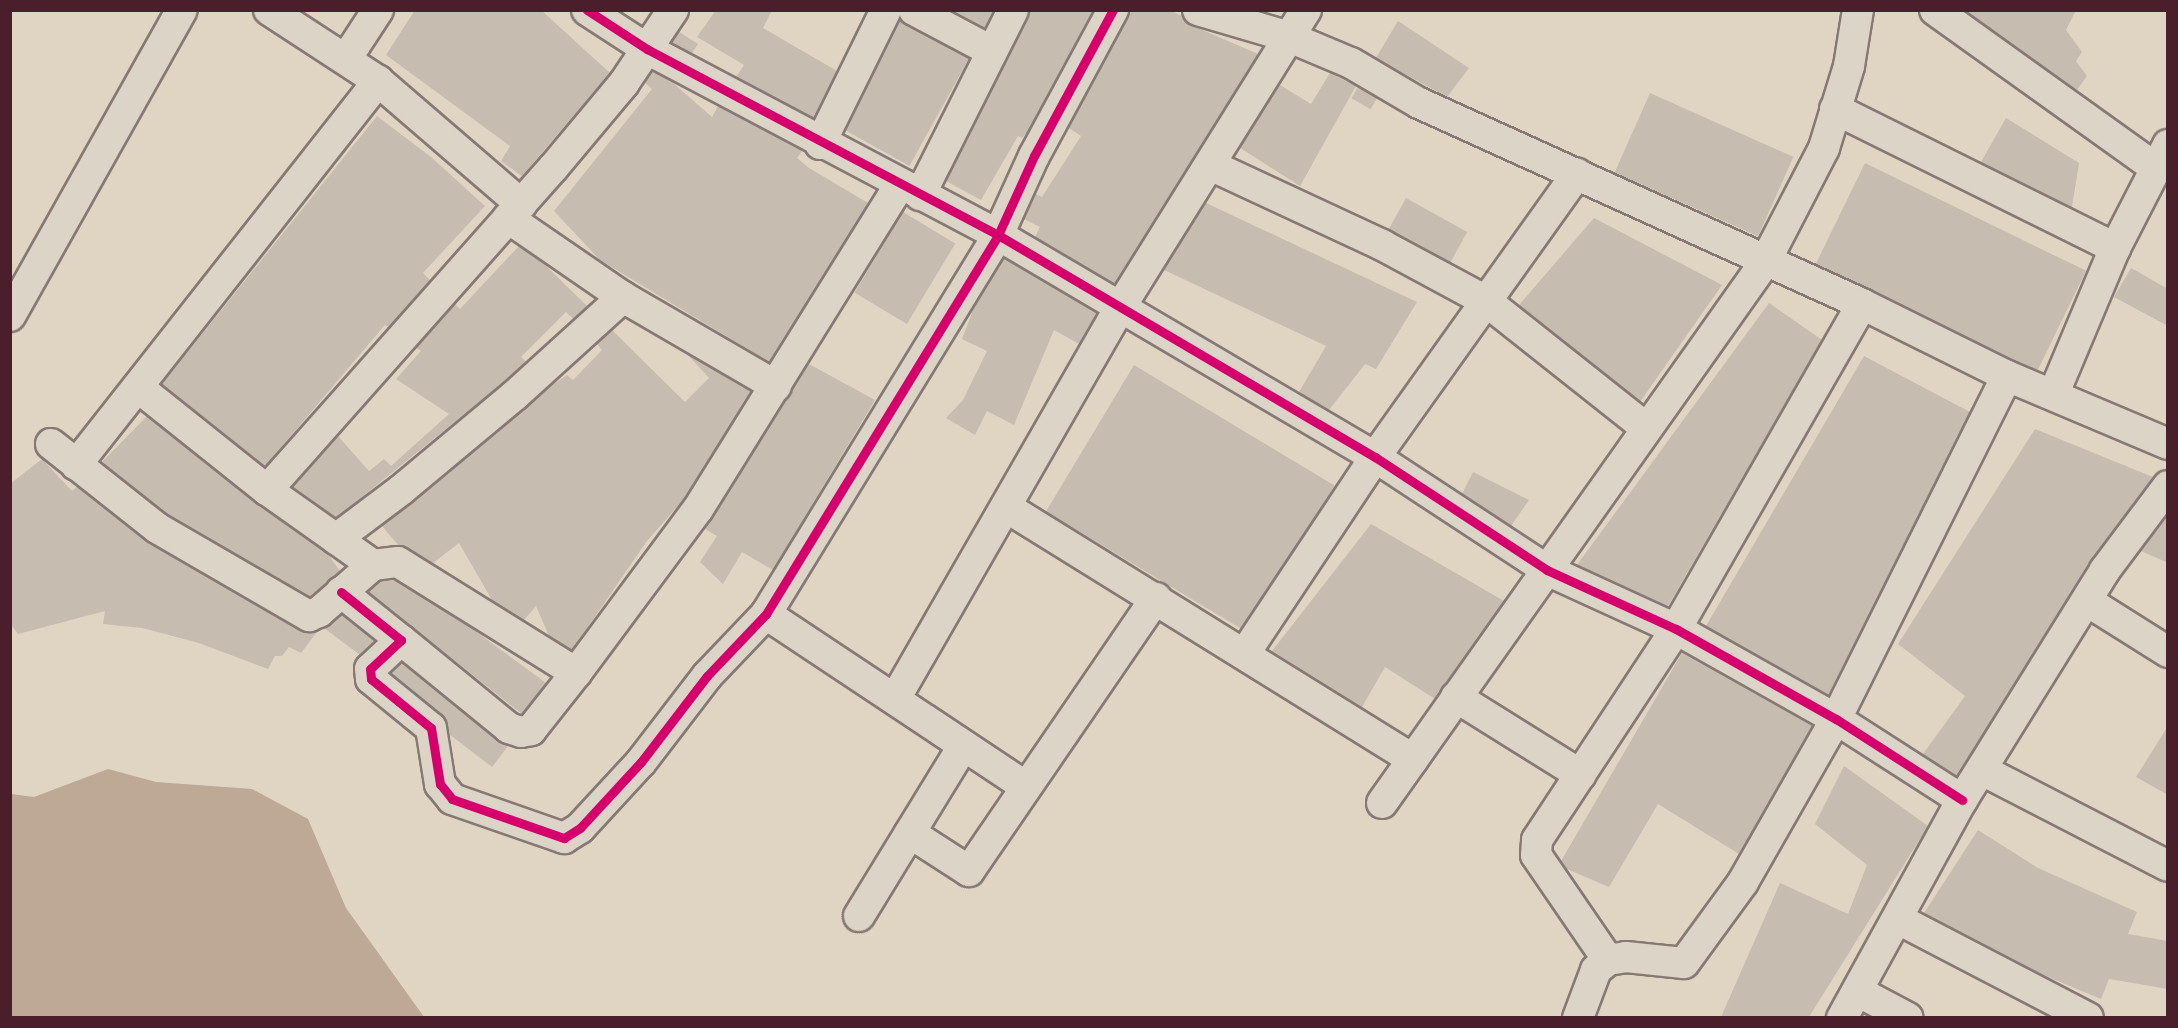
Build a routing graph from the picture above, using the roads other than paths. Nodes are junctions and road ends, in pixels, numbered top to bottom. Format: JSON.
{"nodes":[{"id":1,"x":182,"y":10,"type":"edge"},
{"id":2,"x":269,"y":10,"type":"edge"},
{"id":3,"x":378,"y":10,"type":"edge"},
{"id":4,"x":587,"y":10,"type":"edge"},
{"id":5,"x":673,"y":10,"type":"edge"},
{"id":6,"x":886,"y":10,"type":"edge"},
{"id":7,"x":914,"y":10,"type":"edge"},
{"id":8,"x":1012,"y":10,"type":"edge"},
{"id":9,"x":1113,"y":10,"type":"edge"},
{"id":10,"x":1198,"y":10,"type":"edge"},
{"id":11,"x":1306,"y":10,"type":"edge"},
{"id":12,"x":1858,"y":10,"type":"edge"},
{"id":13,"x":1935,"y":10,"type":"edge"},
{"id":14,"x":1289,"y":37,"type":"junction"},
{"id":15,"x":647,"y":49,"type":"junction"},
{"id":16,"x":991,"y":51,"type":"junction"},
{"id":17,"x":346,"y":59,"type":"junction"},
{"id":18,"x":378,"y":81,"type":"junction"},
{"id":19,"x":1836,"y":109,"type":"junction"},
{"id":20,"x":820,"y":144,"type":"junction"},
{"id":21,"x":2162,"y":156,"type":"edge"},
{"id":22,"x":1210,"y":165,"type":"junction"},
{"id":23,"x":1577,"y":174,"type":"junction"},
{"id":24,"x":910,"y":190,"type":"junction"},
{"id":25,"x":515,"y":211,"type":"junction"},
{"id":26,"x":998,"y":235,"type":"junction"},
{"id":27,"x":2115,"y":248,"type":"junction"},
{"id":28,"x":1765,"y":262,"type":"junction"},
{"id":29,"x":623,"y":297,"type":"junction"},
{"id":30,"x":1486,"y":301,"type":"junction"},
{"id":31,"x":1862,"y":304,"type":"junction"},
{"id":32,"x":1121,"y":306,"type":"junction"},
{"id":33,"x":10,"y":316,"type":"edge"},
{"id":34,"x":2007,"y":376,"type":"junction"},
{"id":35,"x":776,"y":386,"type":"junction"},
{"id":36,"x":139,"y":387,"type":"junction"},
{"id":37,"x":2054,"y":393,"type":"junction"},
{"id":38,"x":1646,"y":428,"type":"junction"},
{"id":39,"x":51,"y":444,"type":"dead end"},
{"id":40,"x":2168,"y":444,"type":"edge"},
{"id":41,"x":1375,"y":457,"type":"junction"},
{"id":42,"x":76,"y":465,"type":"junction"},
{"id":43,"x":2168,"y":486,"type":"edge"},
{"id":44,"x":267,"y":490,"type":"junction"},
{"id":45,"x":1006,"y":507,"type":"junction"},
{"id":46,"x":336,"y":539,"type":"junction"},
{"id":47,"x":373,"y":565,"type":"junction"},
{"id":48,"x":1547,"y":570,"type":"junction"},
{"id":49,"x":341,"y":592,"type":"junction"},
{"id":50,"x":1156,"y":598,"type":"junction"},
{"id":51,"x":2087,"y":601,"type":"junction"},
{"id":52,"x":766,"y":614,"type":"junction"},
{"id":53,"x":1676,"y":628,"type":"junction"},
{"id":54,"x":401,"y":640,"type":"junction"},
{"id":55,"x":2168,"y":652,"type":"edge"},
{"id":56,"x":1245,"y":653,"type":"junction"},
{"id":57,"x":576,"y":673,"type":"junction"},
{"id":58,"x":896,"y":697,"type":"junction"},
{"id":59,"x":1456,"y":697,"type":"junction"},
{"id":60,"x":1836,"y":718,"type":"junction"},
{"id":61,"x":963,"y":746,"type":"junction"},
{"id":62,"x":1413,"y":759,"type":"junction"},
{"id":63,"x":1982,"y":770,"type":"junction"},
{"id":64,"x":1581,"y":775,"type":"junction"},
{"id":65,"x":1026,"y":787,"type":"junction"},
{"id":66,"x":1962,"y":800,"type":"junction"},
{"id":67,"x":1382,"y":803,"type":"dead end"},
{"id":68,"x":910,"y":833,"type":"junction"},
{"id":69,"x":2168,"y":866,"type":"edge"},
{"id":70,"x":859,"y":916,"type":"dead end"},
{"id":71,"x":1898,"y":919,"type":"junction"},
{"id":72,"x":1608,"y":960,"type":"junction"},
{"id":73,"x":1858,"y":992,"type":"junction"},
{"id":74,"x":1578,"y":1017,"type":"edge"},
{"id":75,"x":1842,"y":1017,"type":"edge"},
{"id":76,"x":1908,"y":1017,"type":"edge"},
{"id":77,"x":2088,"y":1017,"type":"edge"}],
"edges":[{"from":1,"to":33,"type":"street"},
{"from":2,"to":17,"type":"street"},
{"from":3,"to":17,"type":"street"},
{"from":4,"to":15,"type":"street"},
{"from":5,"to":15,"type":"street"},
{"from":6,"to":20,"type":"street"},
{"from":7,"to":16,"type":"street"},
{"from":8,"to":16,"type":"street"},
{"from":9,"to":26,"type":"street"},
{"from":10,"to":14,"type":"street"},
{"from":11,"to":14,"type":"street"},
{"from":12,"to":19,"type":"street"},
{"from":13,"to":21,"type":"street"},
{"from":14,"to":22,"type":"street"},
{"from":14,"to":23,"type":"street"},
{"from":15,"to":20,"type":"street"},
{"from":15,"to":25,"type":"street"},
{"from":16,"to":24,"type":"street"},
{"from":17,"to":18,"type":"street"},
{"from":18,"to":25,"type":"street"},
{"from":18,"to":36,"type":"street"},
{"from":19,"to":27,"type":"street"},
{"from":19,"to":28,"type":"street"},
{"from":20,"to":24,"type":"street"},
{"from":21,"to":27,"type":"street"},
{"from":22,"to":30,"type":"street"},
{"from":22,"to":32,"type":"street"},
{"from":23,"to":28,"type":"street"},
{"from":23,"to":30,"type":"street"},
{"from":24,"to":26,"type":"street"},
{"from":24,"to":35,"type":"street"},
{"from":25,"to":29,"type":"street"},
{"from":25,"to":44,"type":"street"},
{"from":26,"to":32,"type":"street"},
{"from":26,"to":52,"type":"street"},
{"from":27,"to":37,"type":"street"},
{"from":28,"to":31,"type":"street"},
{"from":28,"to":38,"type":"street"},
{"from":29,"to":35,"type":"street"},
{"from":29,"to":46,"type":"street"},
{"from":30,"to":38,"type":"street"},
{"from":30,"to":41,"type":"street"},
{"from":31,"to":34,"type":"street"},
{"from":31,"to":53,"type":"street"},
{"from":32,"to":41,"type":"street"},
{"from":32,"to":45,"type":"street"},
{"from":34,"to":37,"type":"street"},
{"from":34,"to":60,"type":"street"},
{"from":35,"to":57,"type":"street"},
{"from":36,"to":42,"type":"street"},
{"from":36,"to":44,"type":"street"},
{"from":37,"to":40,"type":"street"},
{"from":38,"to":48,"type":"street"},
{"from":39,"to":42,"type":"street"},
{"from":41,"to":48,"type":"street"},
{"from":41,"to":56,"type":"street"},
{"from":42,"to":49,"type":"street"},
{"from":43,"to":51,"type":"street"},
{"from":44,"to":46,"type":"street"},
{"from":45,"to":50,"type":"street"},
{"from":45,"to":58,"type":"street"},
{"from":46,"to":47,"type":"street"},
{"from":47,"to":49,"type":"street"},
{"from":47,"to":57,"type":"street"},
{"from":48,"to":53,"type":"street"},
{"from":48,"to":59,"type":"street"},
{"from":49,"to":54,"type":"street"},
{"from":50,"to":56,"type":"street"},
{"from":50,"to":65,"type":"street"},
{"from":51,"to":55,"type":"street"},
{"from":51,"to":63,"type":"street"},
{"from":52,"to":54,"type":"street"},
{"from":52,"to":58,"type":"street"},
{"from":53,"to":60,"type":"street"},
{"from":53,"to":64,"type":"street"},
{"from":54,"to":57,"type":"street"},
{"from":56,"to":62,"type":"street"},
{"from":58,"to":61,"type":"street"},
{"from":59,"to":62,"type":"street"},
{"from":59,"to":64,"type":"street"},
{"from":60,"to":66,"type":"street"},
{"from":60,"to":72,"type":"street"},
{"from":61,"to":65,"type":"street"},
{"from":61,"to":68,"type":"street"},
{"from":62,"to":67,"type":"street"},
{"from":63,"to":66,"type":"street"},
{"from":63,"to":69,"type":"street"},
{"from":64,"to":72,"type":"street"},
{"from":65,"to":68,"type":"street"},
{"from":66,"to":71,"type":"street"},
{"from":68,"to":70,"type":"street"},
{"from":71,"to":73,"type":"street"},
{"from":71,"to":77,"type":"street"},
{"from":72,"to":74,"type":"street"},
{"from":73,"to":75,"type":"street"},
{"from":73,"to":76,"type":"street"}]}
